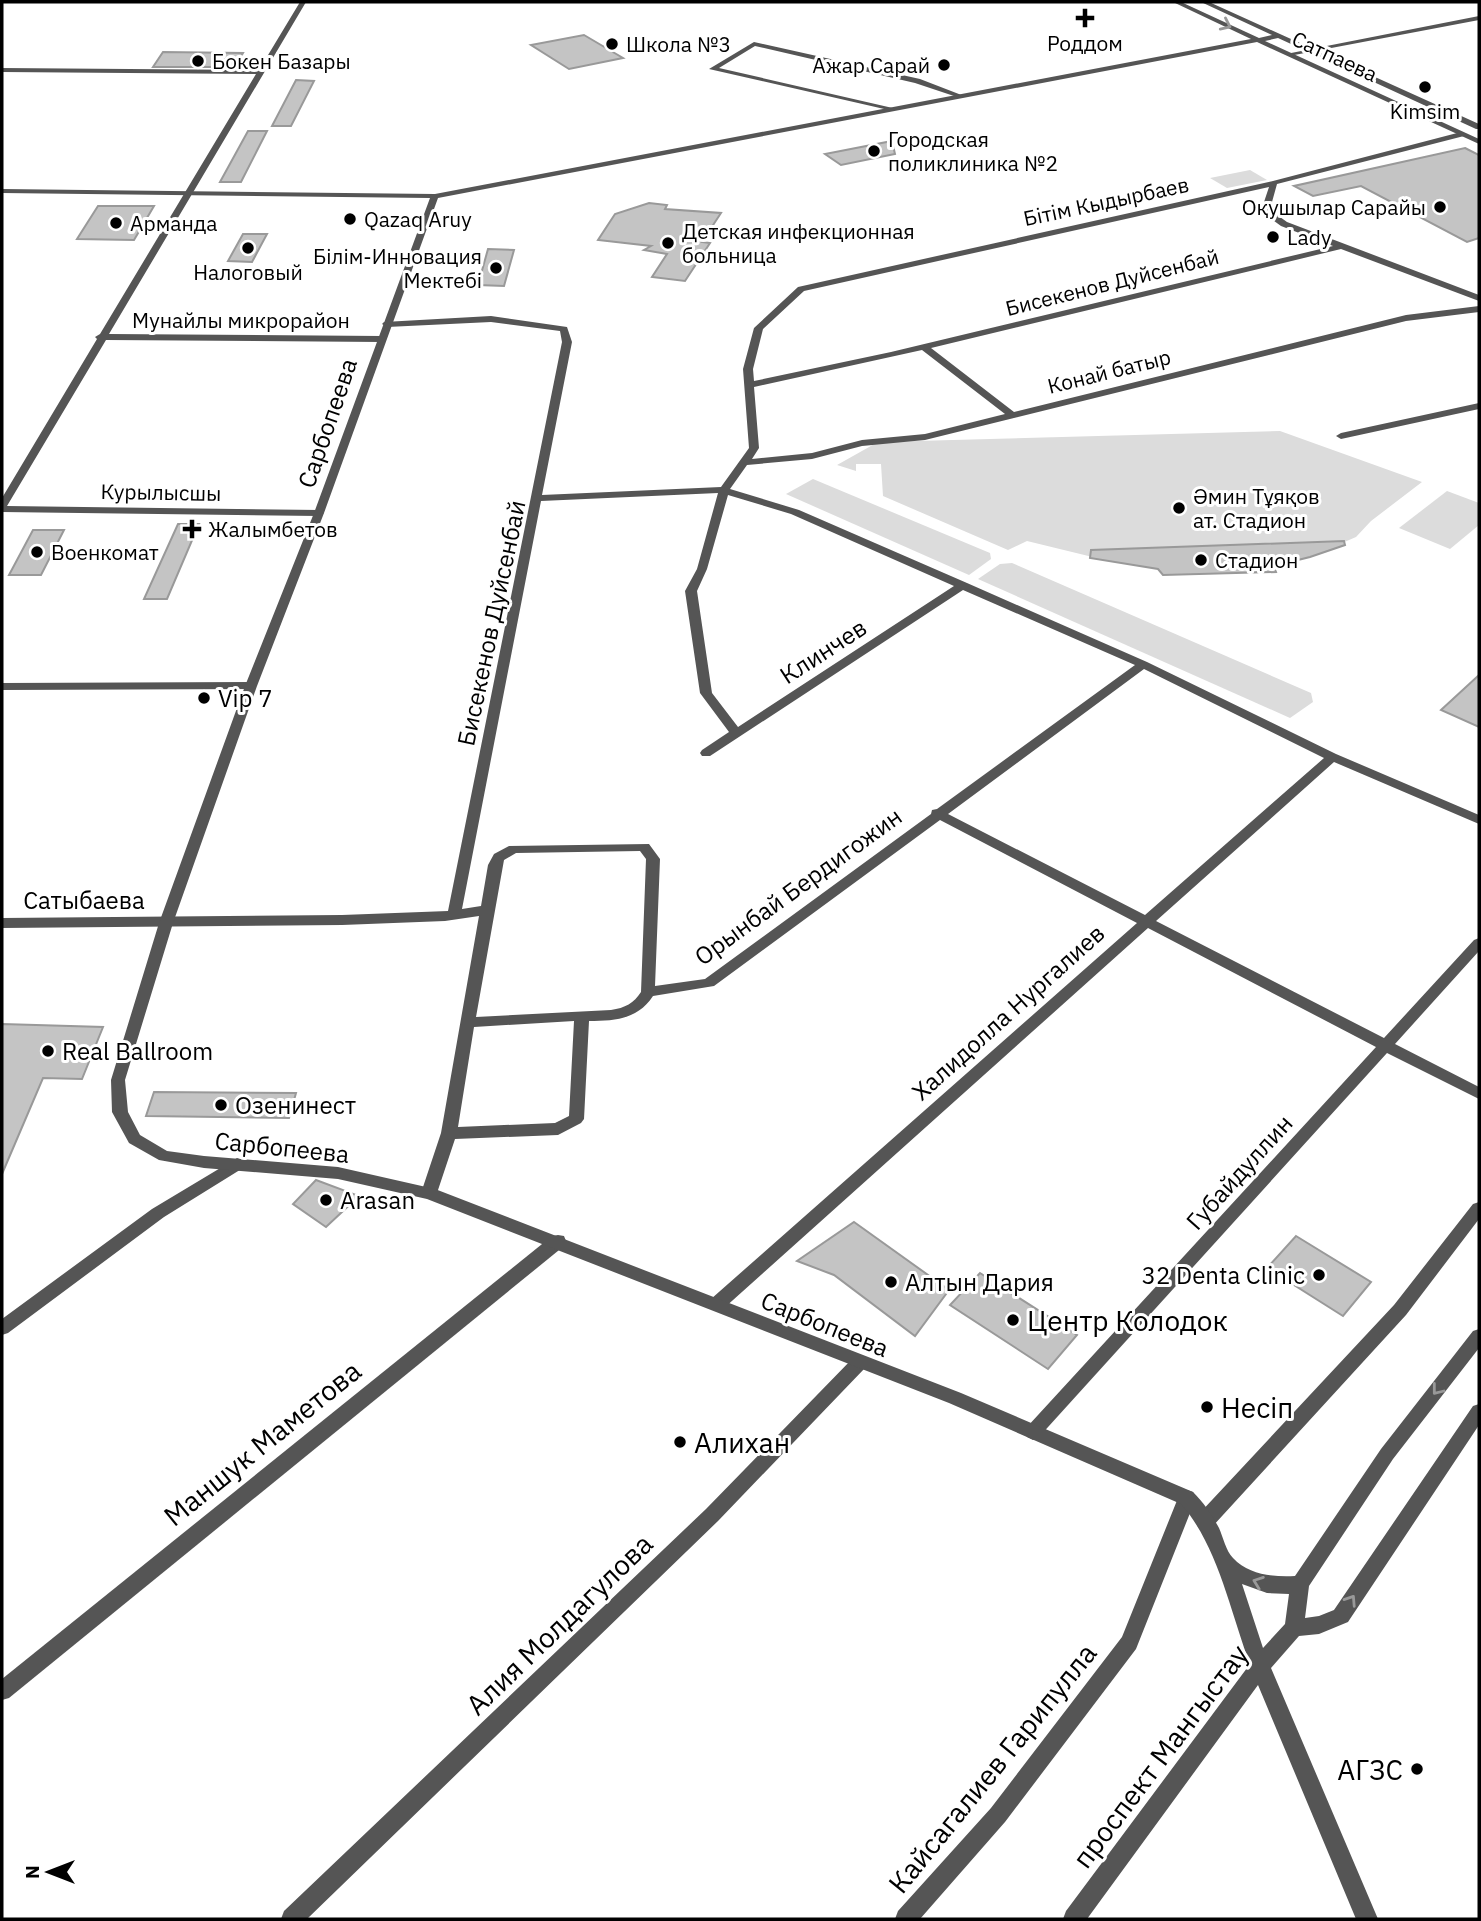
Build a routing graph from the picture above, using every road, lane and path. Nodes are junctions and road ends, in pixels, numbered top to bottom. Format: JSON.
{"nodes":[{"id":1,"x":303,"y":2,"type":"edge"},
{"id":2,"x":1176,"y":2,"type":"edge"},
{"id":3,"x":1204,"y":2,"type":"edge"},
{"id":4,"x":1479,"y":18,"type":"edge"},
{"id":5,"x":1279,"y":36,"type":"junction"},
{"id":6,"x":1258,"y":40,"type":"junction"},
{"id":7,"x":1309,"y":50,"type":"junction"},
{"id":8,"x":1289,"y":54,"type":"junction"},
{"id":9,"x":3,"y":71,"type":"edge"},
{"id":10,"x":261,"y":72,"type":"junction"},
{"id":11,"x":960,"y":96,"type":"junction"},
{"id":12,"x":893,"y":109,"type":"junction"},
{"id":13,"x":1440,"y":110,"type":"junction"},
{"id":14,"x":1421,"y":115,"type":"junction"},
{"id":15,"x":1479,"y":127,"type":"edge"},
{"id":16,"x":1461,"y":134,"type":"junction"},
{"id":17,"x":1479,"y":142,"type":"edge"},
{"id":18,"x":1273,"y":183,"type":"junction"},
{"id":19,"x":2,"y":191,"type":"edge"},
{"id":20,"x":188,"y":192,"type":"junction"},
{"id":21,"x":435,"y":196,"type":"junction"},
{"id":22,"x":1338,"y":247,"type":"junction"},
{"id":23,"x":1479,"y":298,"type":"edge"},
{"id":24,"x":1479,"y":309,"type":"edge"},
{"id":25,"x":384,"y":332,"type":"junction"},
{"id":26,"x":100,"y":337,"type":"junction"},
{"id":27,"x":567,"y":341,"type":"joint"},
{"id":28,"x":923,"y":347,"type":"junction"},
{"id":29,"x":749,"y":385,"type":"junction"},
{"id":30,"x":1479,"y":407,"type":"edge"},
{"id":31,"x":1010,"y":414,"type":"junction"},
{"id":32,"x":1341,"y":436,"type":"dead end"},
{"id":33,"x":747,"y":462,"type":"junction"},
{"id":34,"x":724,"y":490,"type":"junction"},
{"id":35,"x":538,"y":498,"type":"junction"},
{"id":36,"x":2,"y":508,"type":"edge"},
{"id":37,"x":319,"y":513,"type":"junction"},
{"id":38,"x":963,"y":585,"type":"junction"},
{"id":39,"x":1143,"y":664,"type":"junction"},
{"id":40,"x":251,"y":686,"type":"junction"},
{"id":41,"x":2,"y":687,"type":"edge"},
{"id":42,"x":737,"y":733,"type":"junction"},
{"id":43,"x":706,"y":753,"type":"dead end"},
{"id":44,"x":1332,"y":757,"type":"junction"},
{"id":45,"x":937,"y":813,"type":"junction"},
{"id":46,"x":1479,"y":820,"type":"edge"},
{"id":47,"x":488,"y":909,"type":"junction"},
{"id":48,"x":454,"y":913,"type":"junction"},
{"id":49,"x":1145,"y":920,"type":"junction"},
{"id":50,"x":2,"y":923,"type":"edge"},
{"id":51,"x":166,"y":923,"type":"junction"},
{"id":52,"x":1479,"y":943,"type":"edge"},
{"id":53,"x":648,"y":992,"type":"junction"},
{"id":54,"x":582,"y":1016,"type":"junction"},
{"id":55,"x":470,"y":1022,"type":"junction"},
{"id":56,"x":1386,"y":1044,"type":"junction"},
{"id":57,"x":1479,"y":1094,"type":"edge"},
{"id":58,"x":449,"y":1133,"type":"junction"},
{"id":59,"x":237,"y":1164,"type":"junction"},
{"id":60,"x":429,"y":1193,"type":"junction"},
{"id":61,"x":1479,"y":1208,"type":"edge"},
{"id":62,"x":558,"y":1241,"type":"junction"},
{"id":63,"x":718,"y":1304,"type":"junction"},
{"id":64,"x":2,"y":1328,"type":"edge"},
{"id":65,"x":1479,"y":1336,"type":"edge"},
{"id":66,"x":859,"y":1363,"type":"junction"},
{"id":67,"x":1479,"y":1411,"type":"edge"},
{"id":68,"x":1033,"y":1432,"type":"junction"},
{"id":69,"x":1187,"y":1498,"type":"junction"},
{"id":70,"x":1205,"y":1521,"type":"junction"},
{"id":71,"x":1222,"y":1561,"type":"junction"},
{"id":72,"x":1300,"y":1584,"type":"junction"},
{"id":73,"x":1294,"y":1628,"type":"junction"},
{"id":74,"x":1260,"y":1666,"type":"junction"},
{"id":75,"x":2,"y":1691,"type":"edge"},
{"id":76,"x":292,"y":1919,"type":"edge"},
{"id":77,"x":906,"y":1919,"type":"edge"},
{"id":78,"x":1074,"y":1919,"type":"edge"},
{"id":79,"x":1367,"y":1919,"type":"edge"}],
"edges":[{"from":1,"to":10,"type":"street"},
{"from":2,"to":6,"type":"street","name":"Сатпаева","one_way":true},
{"from":3,"to":5,"type":"street","name":"Сатпаева"},
{"from":4,"to":7,"type":"street"},
{"from":5,"to":6,"type":"street"},
{"from":5,"to":7,"type":"street","name":"Сатпаева"},
{"from":6,"to":8,"type":"street","name":"Сатпаева"},
{"from":6,"to":11,"type":"street"},
{"from":7,"to":8,"type":"street"},
{"from":7,"to":13,"type":"street","name":"Сатпаева"},
{"from":8,"to":14,"type":"street","name":"Сатпаева"},
{"from":9,"to":10,"type":"street"},
{"from":10,"to":20,"type":"street"},
{"from":11,"to":12,"type":"street"},
{"from":11,"to":12,"type":"street"},
{"from":12,"to":21,"type":"street"},
{"from":13,"to":14,"type":"street"},
{"from":13,"to":15,"type":"street","name":"Сатпаева"},
{"from":14,"to":16,"type":"street","name":"Сатпаева"},
{"from":16,"to":17,"type":"street","name":"Сатпаева"},
{"from":16,"to":18,"type":"street","name":"Бiтiм Кыдырбаев"},
{"from":18,"to":22,"type":"street"},
{"from":18,"to":29,"type":"street","name":"Бiтiм Кыдырбаев"},
{"from":19,"to":20,"type":"street"},
{"from":20,"to":21,"type":"street"},
{"from":20,"to":26,"type":"street"},
{"from":21,"to":25,"type":"street","name":"Сарбопеева"},
{"from":22,"to":23,"type":"street"},
{"from":22,"to":28,"type":"street","name":"Бисекенов Дуйсенбай"},
{"from":24,"to":31,"type":"street","name":"Конай батыр"},
{"from":25,"to":26,"type":"street","name":"Мунайлы микрорайон"},
{"from":25,"to":27,"type":"street","name":"Мунайлы микрорайон"},
{"from":25,"to":37,"type":"street","name":"Сарбопеева"},
{"from":26,"to":36,"type":"street"},
{"from":27,"to":35,"type":"street","name":"Бисекенов Дуйсенбай"},
{"from":28,"to":29,"type":"street","name":"Бисекенов Дуйсенбай"},
{"from":28,"to":31,"type":"street"},
{"from":29,"to":33,"type":"street","name":"Бiтiм Кыдырбаев"},
{"from":30,"to":32,"type":"street"},
{"from":31,"to":33,"type":"street","name":"Конай батыр"},
{"from":33,"to":34,"type":"street"},
{"from":34,"to":35,"type":"street"},
{"from":34,"to":38,"type":"street"},
{"from":34,"to":42,"type":"street"},
{"from":35,"to":48,"type":"street","name":"Бисекенов Дуйсенбай"},
{"from":36,"to":37,"type":"street","name":"Курылысшы"},
{"from":37,"to":40,"type":"street","name":"Сарбопеева"},
{"from":38,"to":39,"type":"street"},
{"from":38,"to":42,"type":"street","name":"Клинчев"},
{"from":39,"to":44,"type":"street"},
{"from":39,"to":45,"type":"street","name":"Орынбай Бердигожин"},
{"from":40,"to":41,"type":"street"},
{"from":40,"to":51,"type":"street","name":"Сарбопеева"},
{"from":42,"to":43,"type":"street","name":"Клинчев"},
{"from":44,"to":46,"type":"street"},
{"from":44,"to":49,"type":"street","name":"Халидолла Нургалиев"},
{"from":45,"to":49,"type":"street"},
{"from":45,"to":53,"type":"street","name":"Орынбай Бердигожин"},
{"from":47,"to":48,"type":"street","name":"Сатыбаева"},
{"from":47,"to":53,"type":"street"},
{"from":47,"to":55,"type":"street"},
{"from":48,"to":51,"type":"street","name":"Сатыбаева"},
{"from":49,"to":56,"type":"street"},
{"from":49,"to":63,"type":"street","name":"Халидолла Нургалиев"},
{"from":50,"to":51,"type":"street","name":"Сатыбаева"},
{"from":51,"to":59,"type":"street","name":"Сарбопеева"},
{"from":52,"to":56,"type":"street","name":"Губайдуллин"},
{"from":53,"to":54,"type":"street"},
{"from":54,"to":55,"type":"street"},
{"from":54,"to":58,"type":"street"},
{"from":55,"to":58,"type":"street"},
{"from":56,"to":57,"type":"street"},
{"from":56,"to":68,"type":"street","name":"Губайдуллин"},
{"from":58,"to":60,"type":"street"},
{"from":59,"to":60,"type":"street","name":"Сарбопеева"},
{"from":59,"to":64,"type":"street"},
{"from":60,"to":62,"type":"street","name":"Сарбопеева"},
{"from":61,"to":70,"type":"street"},
{"from":62,"to":63,"type":"street","name":"Сарбопеева"},
{"from":62,"to":75,"type":"street","name":"Маншук Маметова"},
{"from":63,"to":66,"type":"street","name":"Сарбопеева"},
{"from":65,"to":72,"type":"street","one_way":true},
{"from":66,"to":68,"type":"street","name":"Сарбопеева"},
{"from":66,"to":76,"type":"street","name":"Алия Молдагулова"},
{"from":73,"to":67,"type":"street","one_way":true},
{"from":68,"to":69,"type":"street","name":"Сарбопеева"},
{"from":69,"to":70,"type":"street","name":"Сарбопеева"},
{"from":69,"to":77,"type":"street","name":"Кайсагалиев Гарипулла"},
{"from":70,"to":71,"type":"street","name":"Сарбопеева"},
{"from":72,"to":71,"type":"street","one_way":true},
{"from":71,"to":74,"type":"street","name":"Сарбопеева"},
{"from":72,"to":73,"type":"street"},
{"from":73,"to":74,"type":"street","name":"проспект Мангыстау"},
{"from":74,"to":78,"type":"street","name":"проспект Мангыстау"},
{"from":74,"to":79,"type":"street","name":"Сарбопеева"}]}
